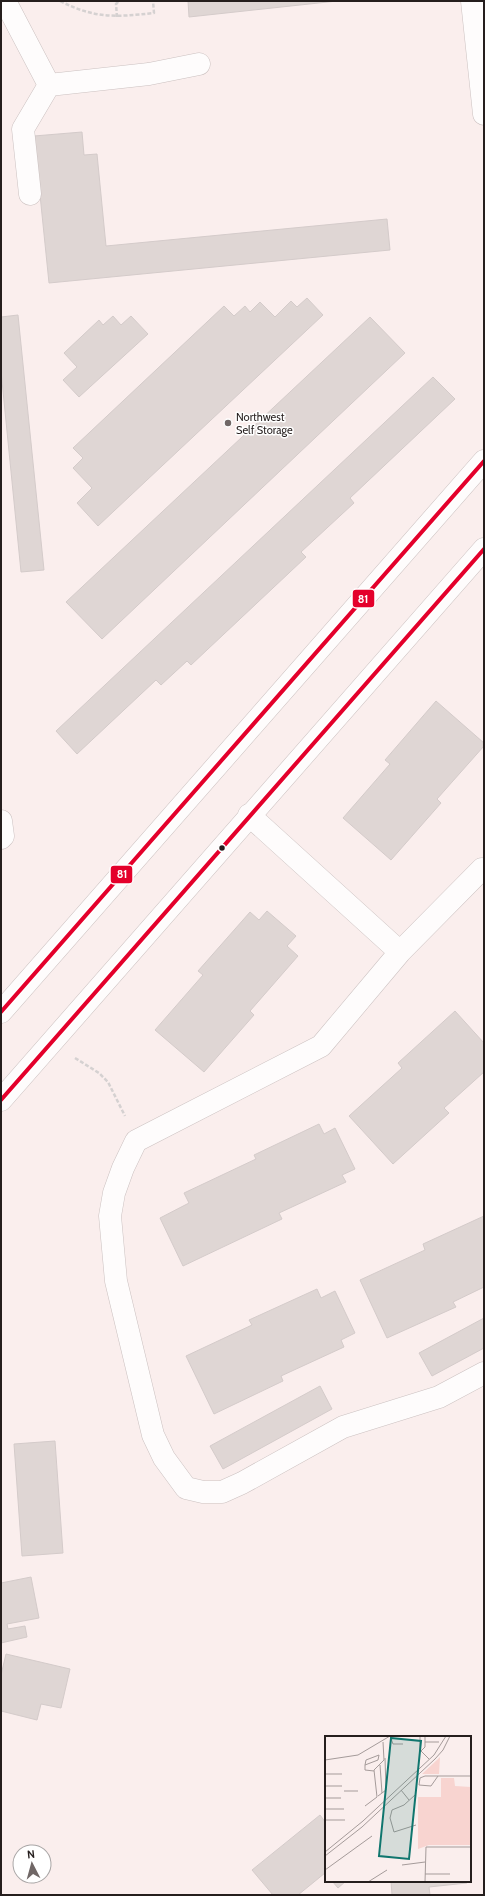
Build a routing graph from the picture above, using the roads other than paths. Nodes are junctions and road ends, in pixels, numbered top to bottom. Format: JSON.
{"nodes":[{"id":1,"x":5,"y":1,"type":"edge"},
{"id":2,"x":472,"y":1,"type":"edge"},
{"id":3,"x":199,"y":64,"type":"dead end"},
{"id":4,"x":49,"y":85,"type":"junction"},
{"id":5,"x":484,"y":114,"type":"edge"},
{"id":6,"x":30,"y":194,"type":"dead end"},
{"id":7,"x":484,"y":460,"type":"edge"},
{"id":8,"x":484,"y":549,"type":"edge"},
{"id":9,"x":249,"y":815,"type":"junction"},
{"id":10,"x":482,"y":868,"type":"dead end"},
{"id":11,"x":400,"y":952,"type":"junction"},
{"id":12,"x":1,"y":1012,"type":"edge"},
{"id":13,"x":1,"y":1100,"type":"edge"},
{"id":14,"x":484,"y":1373,"type":"edge"}],
"edges":[{"from":1,"to":4,"type":"main road"},
{"from":2,"to":5,"type":"main road"},
{"from":3,"to":4,"type":"main road"},
{"from":4,"to":6,"type":"main road"},
{"from":7,"to":12,"type":"main road"},
{"from":8,"to":9,"type":"main road"},
{"from":9,"to":11,"type":"main road"},
{"from":9,"to":13,"type":"main road"},
{"from":10,"to":11,"type":"main road"},
{"from":11,"to":14,"type":"main road"}]}
